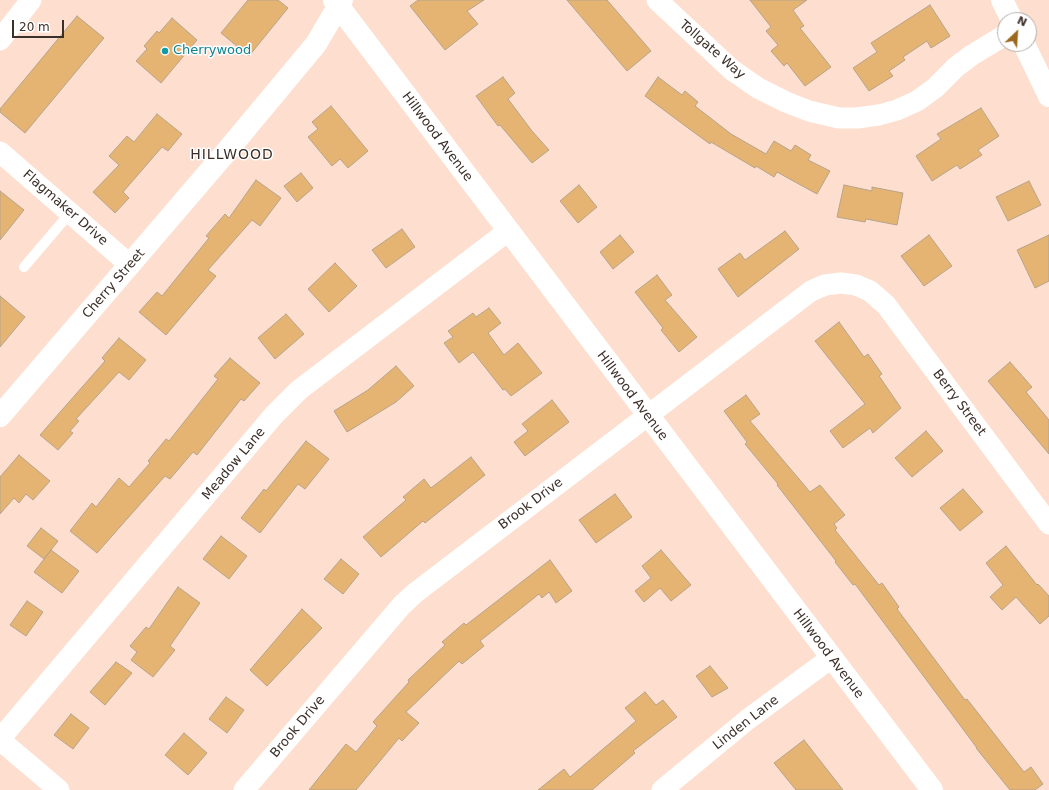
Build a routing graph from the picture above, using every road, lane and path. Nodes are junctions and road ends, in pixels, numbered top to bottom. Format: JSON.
{"nodes":[{"id":1,"x":31,"y":0,"type":"edge"},
{"id":2,"x":656,"y":0,"type":"edge"},
{"id":3,"x":1002,"y":0,"type":"edge"},
{"id":4,"x":338,"y":2,"type":"edge"},
{"id":5,"x":1008,"y":12,"type":"edge"},
{"id":6,"x":0,"y":40,"type":"edge"},
{"id":7,"x":997,"y":40,"type":"edge"},
{"id":8,"x":1028,"y":52,"type":"edge"},
{"id":9,"x":1049,"y":96,"type":"edge"},
{"id":10,"x":0,"y":152,"type":"edge"},
{"id":11,"x":70,"y":213,"type":"junction"},
{"id":12,"x":508,"y":231,"type":"junction"},
{"id":13,"x":130,"y":265,"type":"junction"},
{"id":14,"x":24,"y":267,"type":"dead end"},
{"id":15,"x":864,"y":289,"type":"joint"},
{"id":16,"x":0,"y":416,"type":"edge"},
{"id":17,"x":648,"y":416,"type":"junction"},
{"id":18,"x":1049,"y":524,"type":"edge"},
{"id":19,"x":831,"y":658,"type":"junction"},
{"id":20,"x":0,"y":739,"type":"edge"},
{"id":21,"x":59,"y":790,"type":"edge"},
{"id":22,"x":244,"y":790,"type":"edge"},
{"id":23,"x":662,"y":790,"type":"edge"},
{"id":24,"x":932,"y":790,"type":"edge"}],
"edges":[{"from":1,"to":6,"type":"street"},
{"from":2,"to":7,"type":"street","name":"Tollgate Way"},
{"from":3,"to":5,"type":"main road"},
{"from":4,"to":12,"type":"main road","name":"Hillwood Avenue"},
{"from":4,"to":13,"type":"main road","name":"Cherry Street"},
{"from":8,"to":9,"type":"main road"},
{"from":10,"to":11,"type":"street","name":"Flagmaker Drive"},
{"from":11,"to":13,"type":"street","name":"Flagmaker Drive"},
{"from":11,"to":14,"type":"lane"},
{"from":12,"to":17,"type":"main road","name":"Hillwood Avenue"},
{"from":12,"to":20,"type":"street","name":"Meadow Lane"},
{"from":13,"to":16,"type":"main road","name":"Cherry Street"},
{"from":15,"to":17,"type":"street","name":"Brook Drive"},
{"from":15,"to":18,"type":"street","name":"Berry Street"},
{"from":17,"to":19,"type":"main road","name":"Hillwood Avenue"},
{"from":17,"to":22,"type":"street","name":"Brook Drive"},
{"from":19,"to":23,"type":"street","name":"Linden Lane"},
{"from":19,"to":24,"type":"main road","name":"Hillwood Avenue"},
{"from":20,"to":21,"type":"street"}]}
